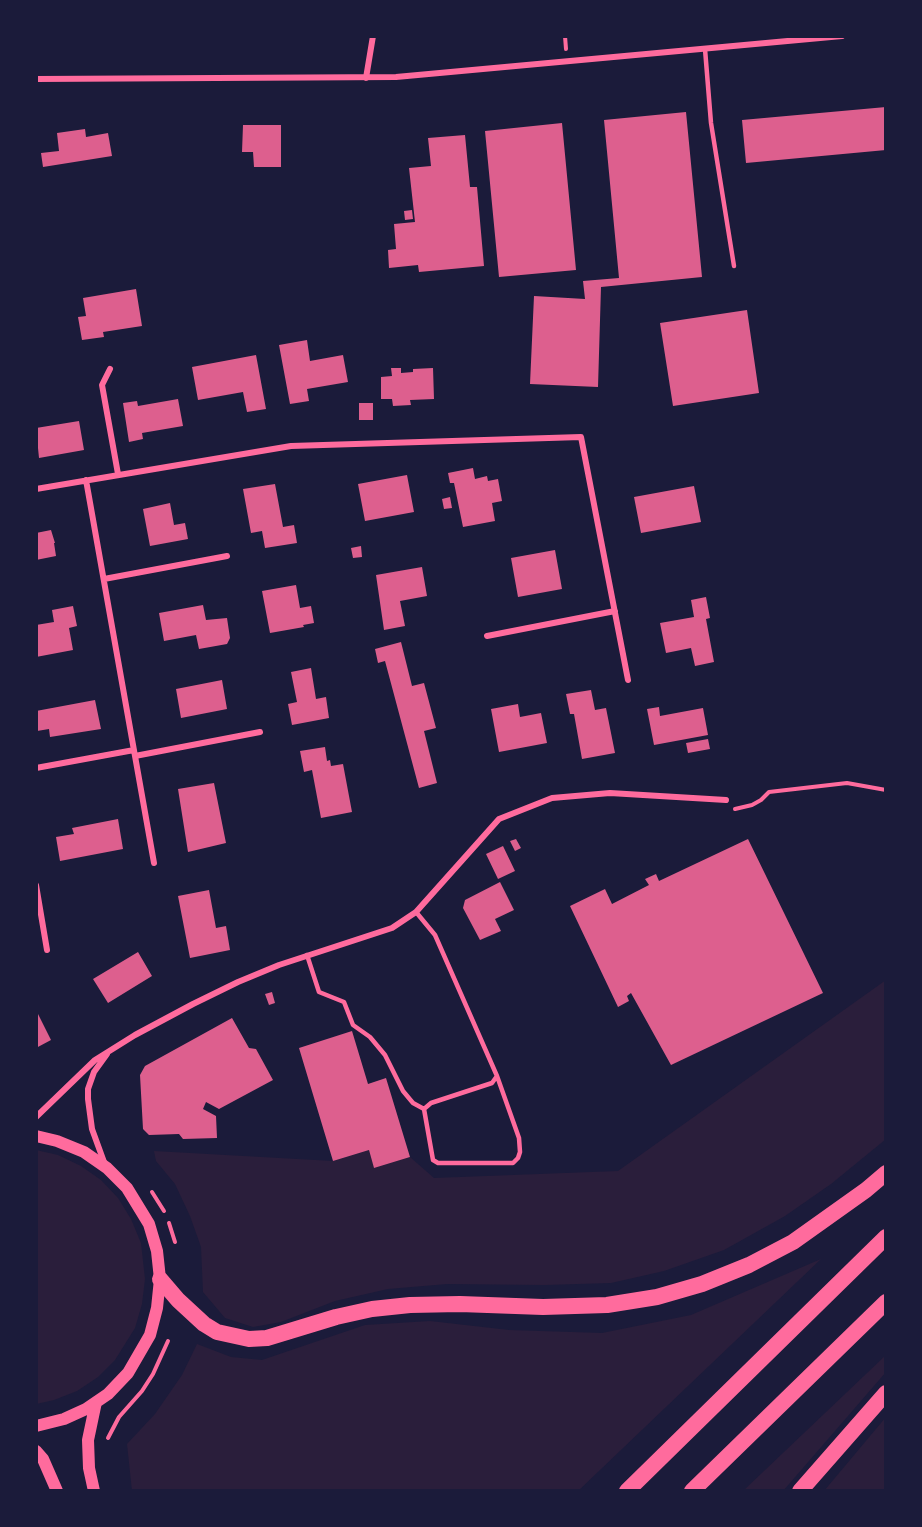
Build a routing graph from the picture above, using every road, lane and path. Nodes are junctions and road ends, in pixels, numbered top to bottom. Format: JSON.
{"nodes":[{"id":1,"x":373,"y":36,"type":"edge"},
{"id":2,"x":842,"y":36,"type":"edge"},
{"id":3,"x":705,"y":49,"type":"junction"},
{"id":4,"x":366,"y":78,"type":"junction"},
{"id":5,"x":36,"y":79,"type":"edge"},
{"id":6,"x":734,"y":266,"type":"dead end"},
{"id":7,"x":110,"y":369,"type":"dead end"},
{"id":8,"x":118,"y":474,"type":"junction"},
{"id":9,"x":86,"y":480,"type":"junction"},
{"id":10,"x":36,"y":489,"type":"edge"},
{"id":11,"x":227,"y":556,"type":"dead end"},
{"id":12,"x":105,"y":579,"type":"junction"},
{"id":13,"x":615,"y":611,"type":"junction"},
{"id":14,"x":487,"y":636,"type":"dead end"},
{"id":15,"x":628,"y":680,"type":"dead end"},
{"id":16,"x":260,"y":732,"type":"dead end"},
{"id":17,"x":135,"y":753,"type":"junction"},
{"id":18,"x":36,"y":768,"type":"edge"},
{"id":19,"x":886,"y":790,"type":"edge"},
{"id":20,"x":710,"y":799,"type":"junction"},
{"id":21,"x":726,"y":800,"type":"dead end"},
{"id":22,"x":154,"y":863,"type":"dead end"},
{"id":23,"x":36,"y":885,"type":"edge"},
{"id":24,"x":416,"y":912,"type":"junction"},
{"id":25,"x":47,"y":950,"type":"dead end"},
{"id":26,"x":307,"y":956,"type":"junction"},
{"id":27,"x":109,"y":1051,"type":"junction"},
{"id":28,"x":497,"y":1076,"type":"junction"},
{"id":29,"x":424,"y":1109,"type":"junction"},
{"id":30,"x":36,"y":1117,"type":"edge"},
{"id":31,"x":36,"y":1136,"type":"edge"},
{"id":32,"x":107,"y":1168,"type":"junction"},
{"id":33,"x":886,"y":1173,"type":"edge"},
{"id":34,"x":150,"y":1188,"type":"dead end"},
{"id":35,"x":886,"y":1237,"type":"edge"},
{"id":36,"x":176,"y":1248,"type":"dead end"},
{"id":37,"x":160,"y":1279,"type":"junction"},
{"id":38,"x":886,"y":1302,"type":"edge"},
{"id":39,"x":171,"y":1332,"type":"dead end"},
{"id":40,"x":886,"y":1393,"type":"edge"},
{"id":41,"x":96,"y":1402,"type":"junction"},
{"id":42,"x":36,"y":1426,"type":"edge"},
{"id":43,"x":36,"y":1451,"type":"edge"},
{"id":44,"x":87,"y":1453,"type":"junction"},
{"id":45,"x":57,"y":1491,"type":"edge"},
{"id":46,"x":94,"y":1491,"type":"edge"},
{"id":47,"x":627,"y":1491,"type":"edge"},
{"id":48,"x":692,"y":1491,"type":"edge"},
{"id":49,"x":801,"y":1491,"type":"edge"}],
"edges":[{"from":1,"to":4,"type":"street"},
{"from":2,"to":3,"type":"street"},
{"from":3,"to":4,"type":"street"},
{"from":3,"to":6,"type":"lane"},
{"from":4,"to":5,"type":"street"},
{"from":7,"to":8,"type":"street"},
{"from":8,"to":9,"type":"street"},
{"from":8,"to":13,"type":"street"},
{"from":9,"to":10,"type":"street"},
{"from":9,"to":12,"type":"street"},
{"from":11,"to":12,"type":"street"},
{"from":12,"to":17,"type":"street"},
{"from":13,"to":14,"type":"street"},
{"from":13,"to":15,"type":"street"},
{"from":16,"to":17,"type":"street"},
{"from":17,"to":18,"type":"street"},
{"from":17,"to":22,"type":"street"},
{"from":19,"to":20,"type":"path"},
{"from":20,"to":21,"type":"street"},
{"from":20,"to":24,"type":"street"},
{"from":23,"to":25,"type":"street"},
{"from":24,"to":26,"type":"street"},
{"from":24,"to":28,"type":"lane"},
{"from":26,"to":27,"type":"street"},
{"from":26,"to":29,"type":"lane"},
{"from":27,"to":30,"type":"street"},
{"from":27,"to":32,"type":"street"},
{"from":28,"to":29,"type":"lane"},
{"from":28,"to":29,"type":"lane"},
{"from":31,"to":32,"type":"main road"},
{"from":32,"to":37,"type":"main road"},
{"from":33,"to":37,"type":"highway"},
{"from":34,"to":36,"type":"path"},
{"from":35,"to":47,"type":"highway"},
{"from":37,"to":41,"type":"main road"},
{"from":38,"to":48,"type":"highway"},
{"from":39,"to":44,"type":"path"},
{"from":40,"to":49,"type":"highway"},
{"from":41,"to":42,"type":"main road"},
{"from":41,"to":44,"type":"main road"},
{"from":43,"to":45,"type":"main road"},
{"from":44,"to":46,"type":"main road"}]}
